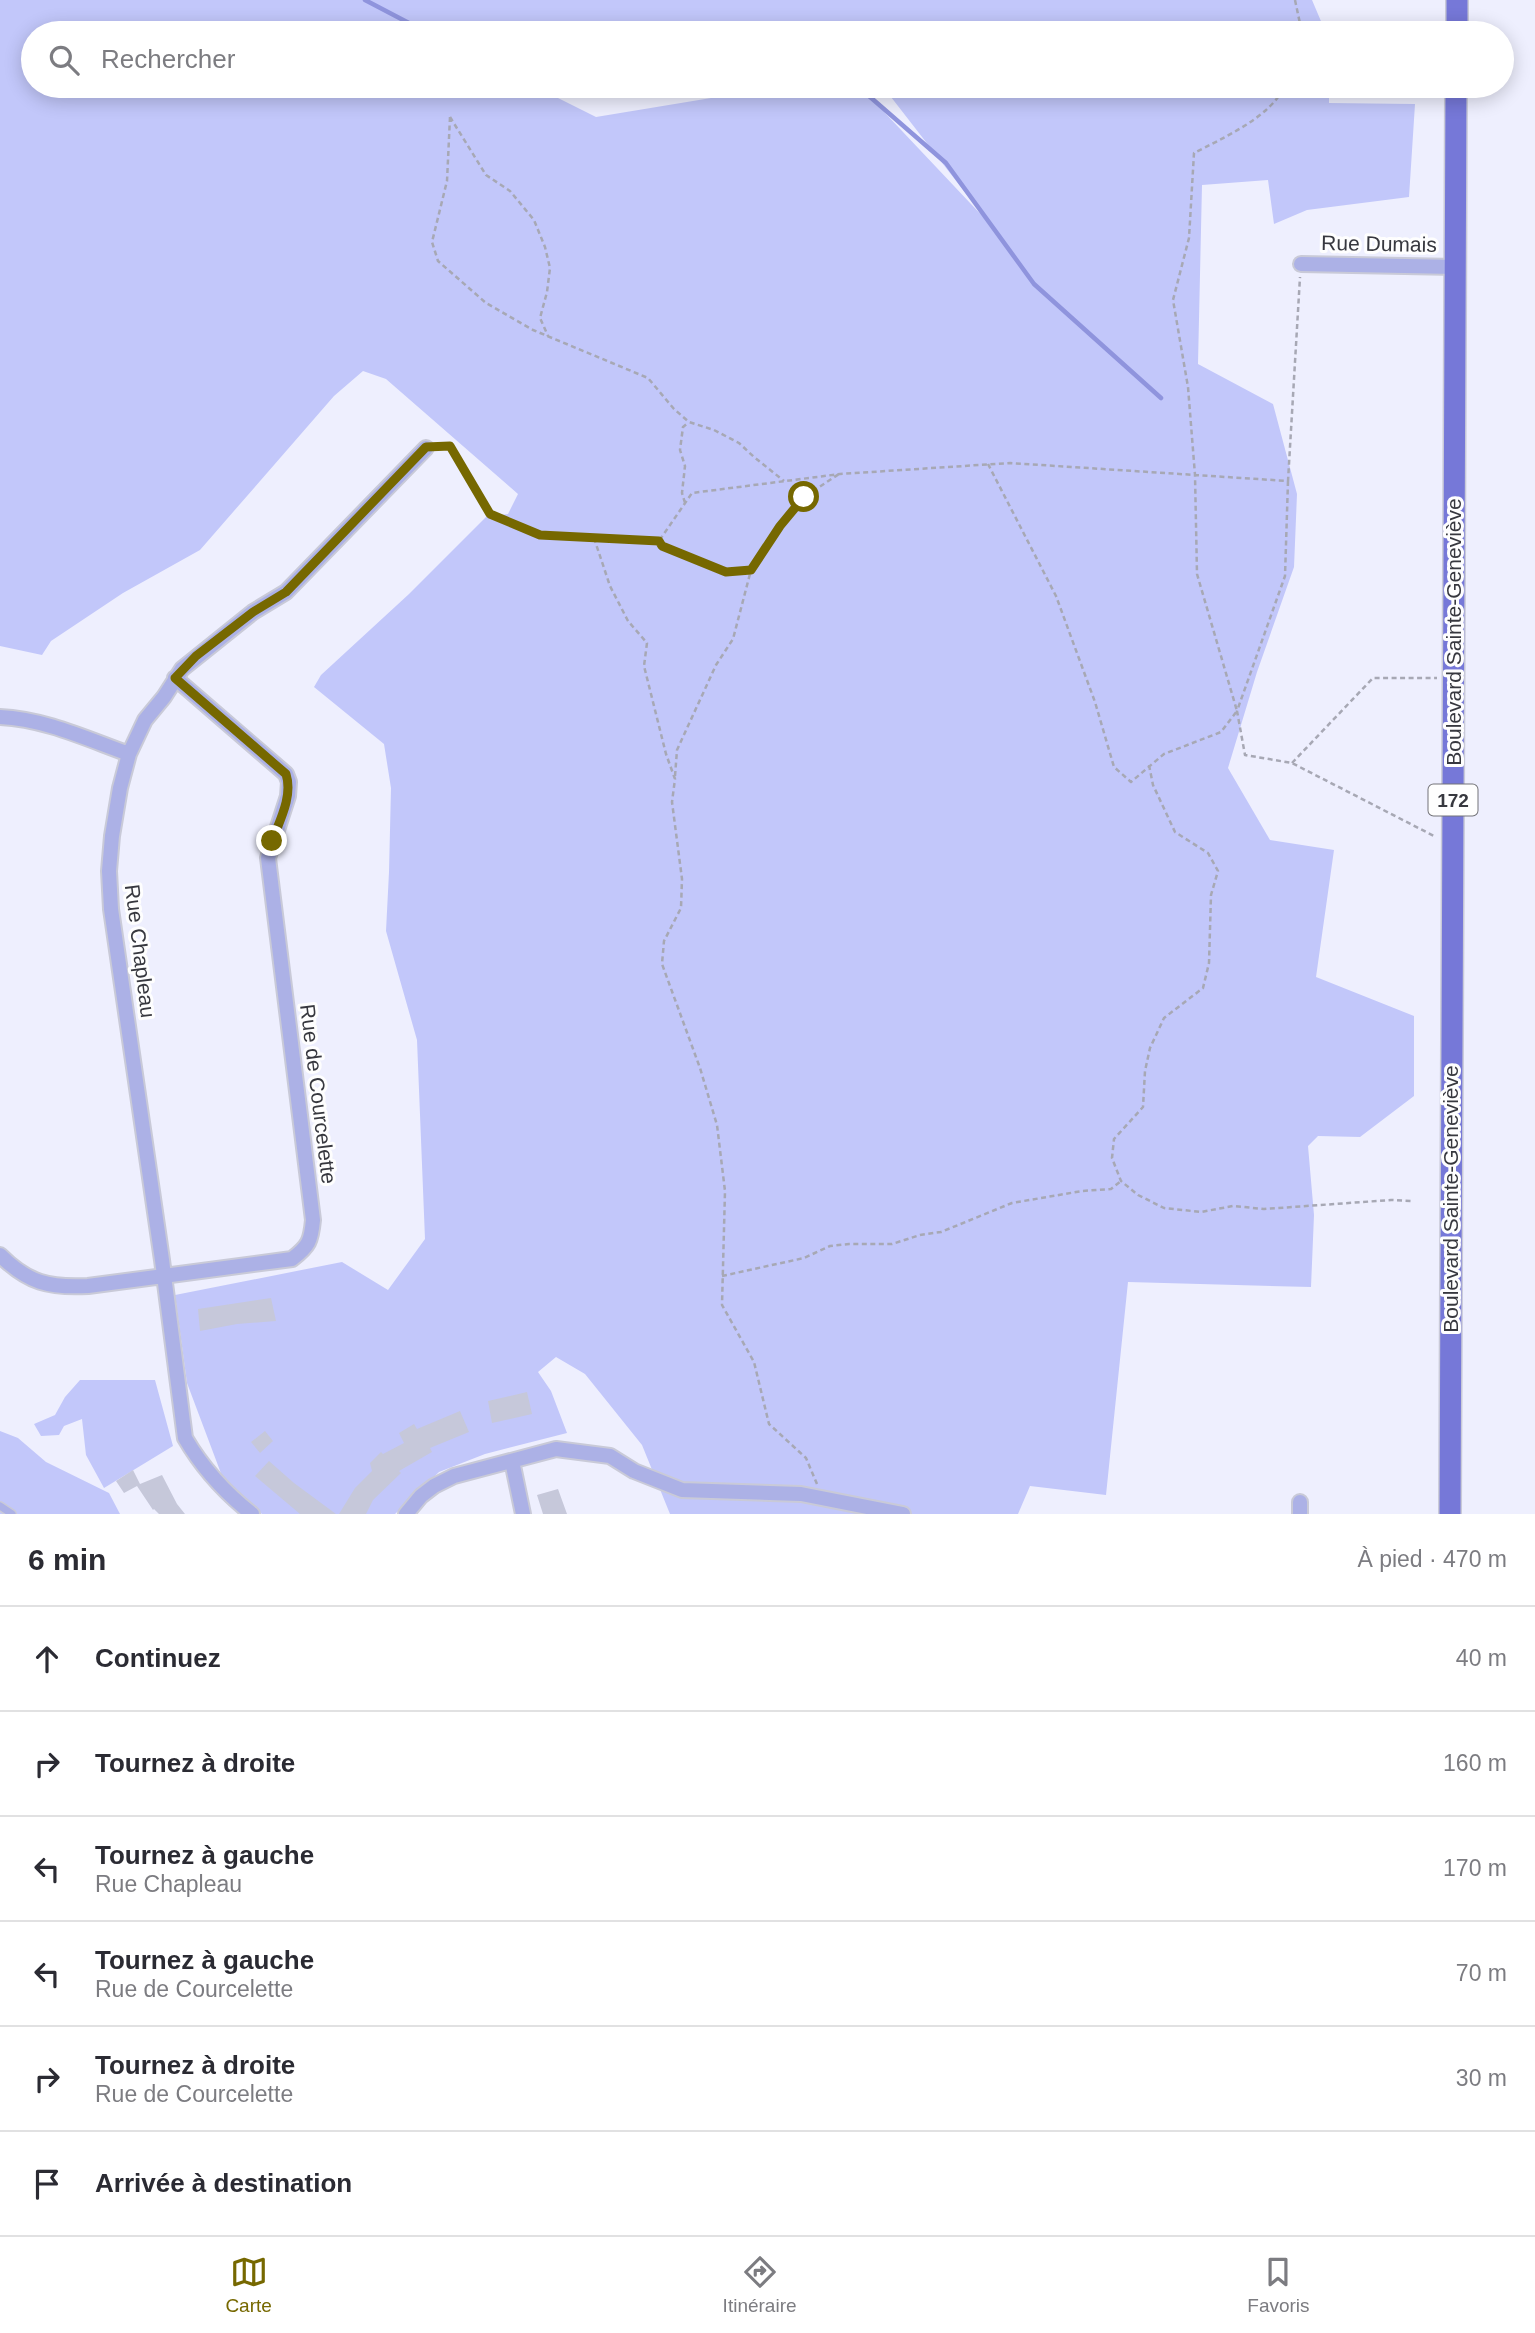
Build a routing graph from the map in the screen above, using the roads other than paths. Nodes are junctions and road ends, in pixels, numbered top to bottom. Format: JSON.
{"nodes":[{"id":1,"x":1457,"y":0,"type":"edge"},
{"id":2,"x":1457,"y":21,"type":"edge"},
{"id":3,"x":1456,"y":98,"type":"edge"},
{"id":4,"x":1301,"y":264,"type":"road end"},
{"id":5,"x":1455,"y":267,"type":"junction"},
{"id":6,"x":426,"y":447,"type":"road end"},
{"id":7,"x":175,"y":678,"type":"junction"},
{"id":8,"x":0,"y":716,"type":"edge"},
{"id":9,"x":129,"y":754,"type":"junction"},
{"id":10,"x":0,"y":1255,"type":"edge"},
{"id":11,"x":164,"y":1275,"type":"junction"},
{"id":12,"x":512,"y":1461,"type":"junction"},
{"id":13,"x":0,"y":1506,"type":"edge"},
{"id":14,"x":12,"y":1514,"type":"edge"},
{"id":15,"x":252,"y":1514,"type":"edge"},
{"id":16,"x":406,"y":1514,"type":"edge"},
{"id":17,"x":523,"y":1514,"type":"edge"},
{"id":18,"x":903,"y":1514,"type":"edge"},
{"id":19,"x":1450,"y":1514,"type":"edge"}],
"edges":[{"from":1,"to":2,"type":"main road"},
{"from":3,"to":5,"type":"main road","name":"Boulevard Sainte-Geneviève","number":"172"},
{"from":4,"to":5,"type":"street","name":"Rue Dumais"},
{"from":5,"to":19,"type":"main road","name":"Boulevard Sainte-Geneviève","number":"172"},
{"from":6,"to":7,"type":"street","name":"Rue Chapleau"},
{"from":7,"to":9,"type":"street","name":"Rue Chapleau"},
{"from":7,"to":11,"type":"street","name":"Rue de Courcelette"},
{"from":8,"to":9,"type":"street"},
{"from":9,"to":11,"type":"street","name":"Rue Chapleau"},
{"from":10,"to":11,"type":"street","name":"Rue de Courcelette"},
{"from":11,"to":15,"type":"street","name":"Rue Chapleau"},
{"from":12,"to":16,"type":"street"},
{"from":12,"to":17,"type":"street"},
{"from":12,"to":18,"type":"street"},
{"from":13,"to":14,"type":"lane"}]}
